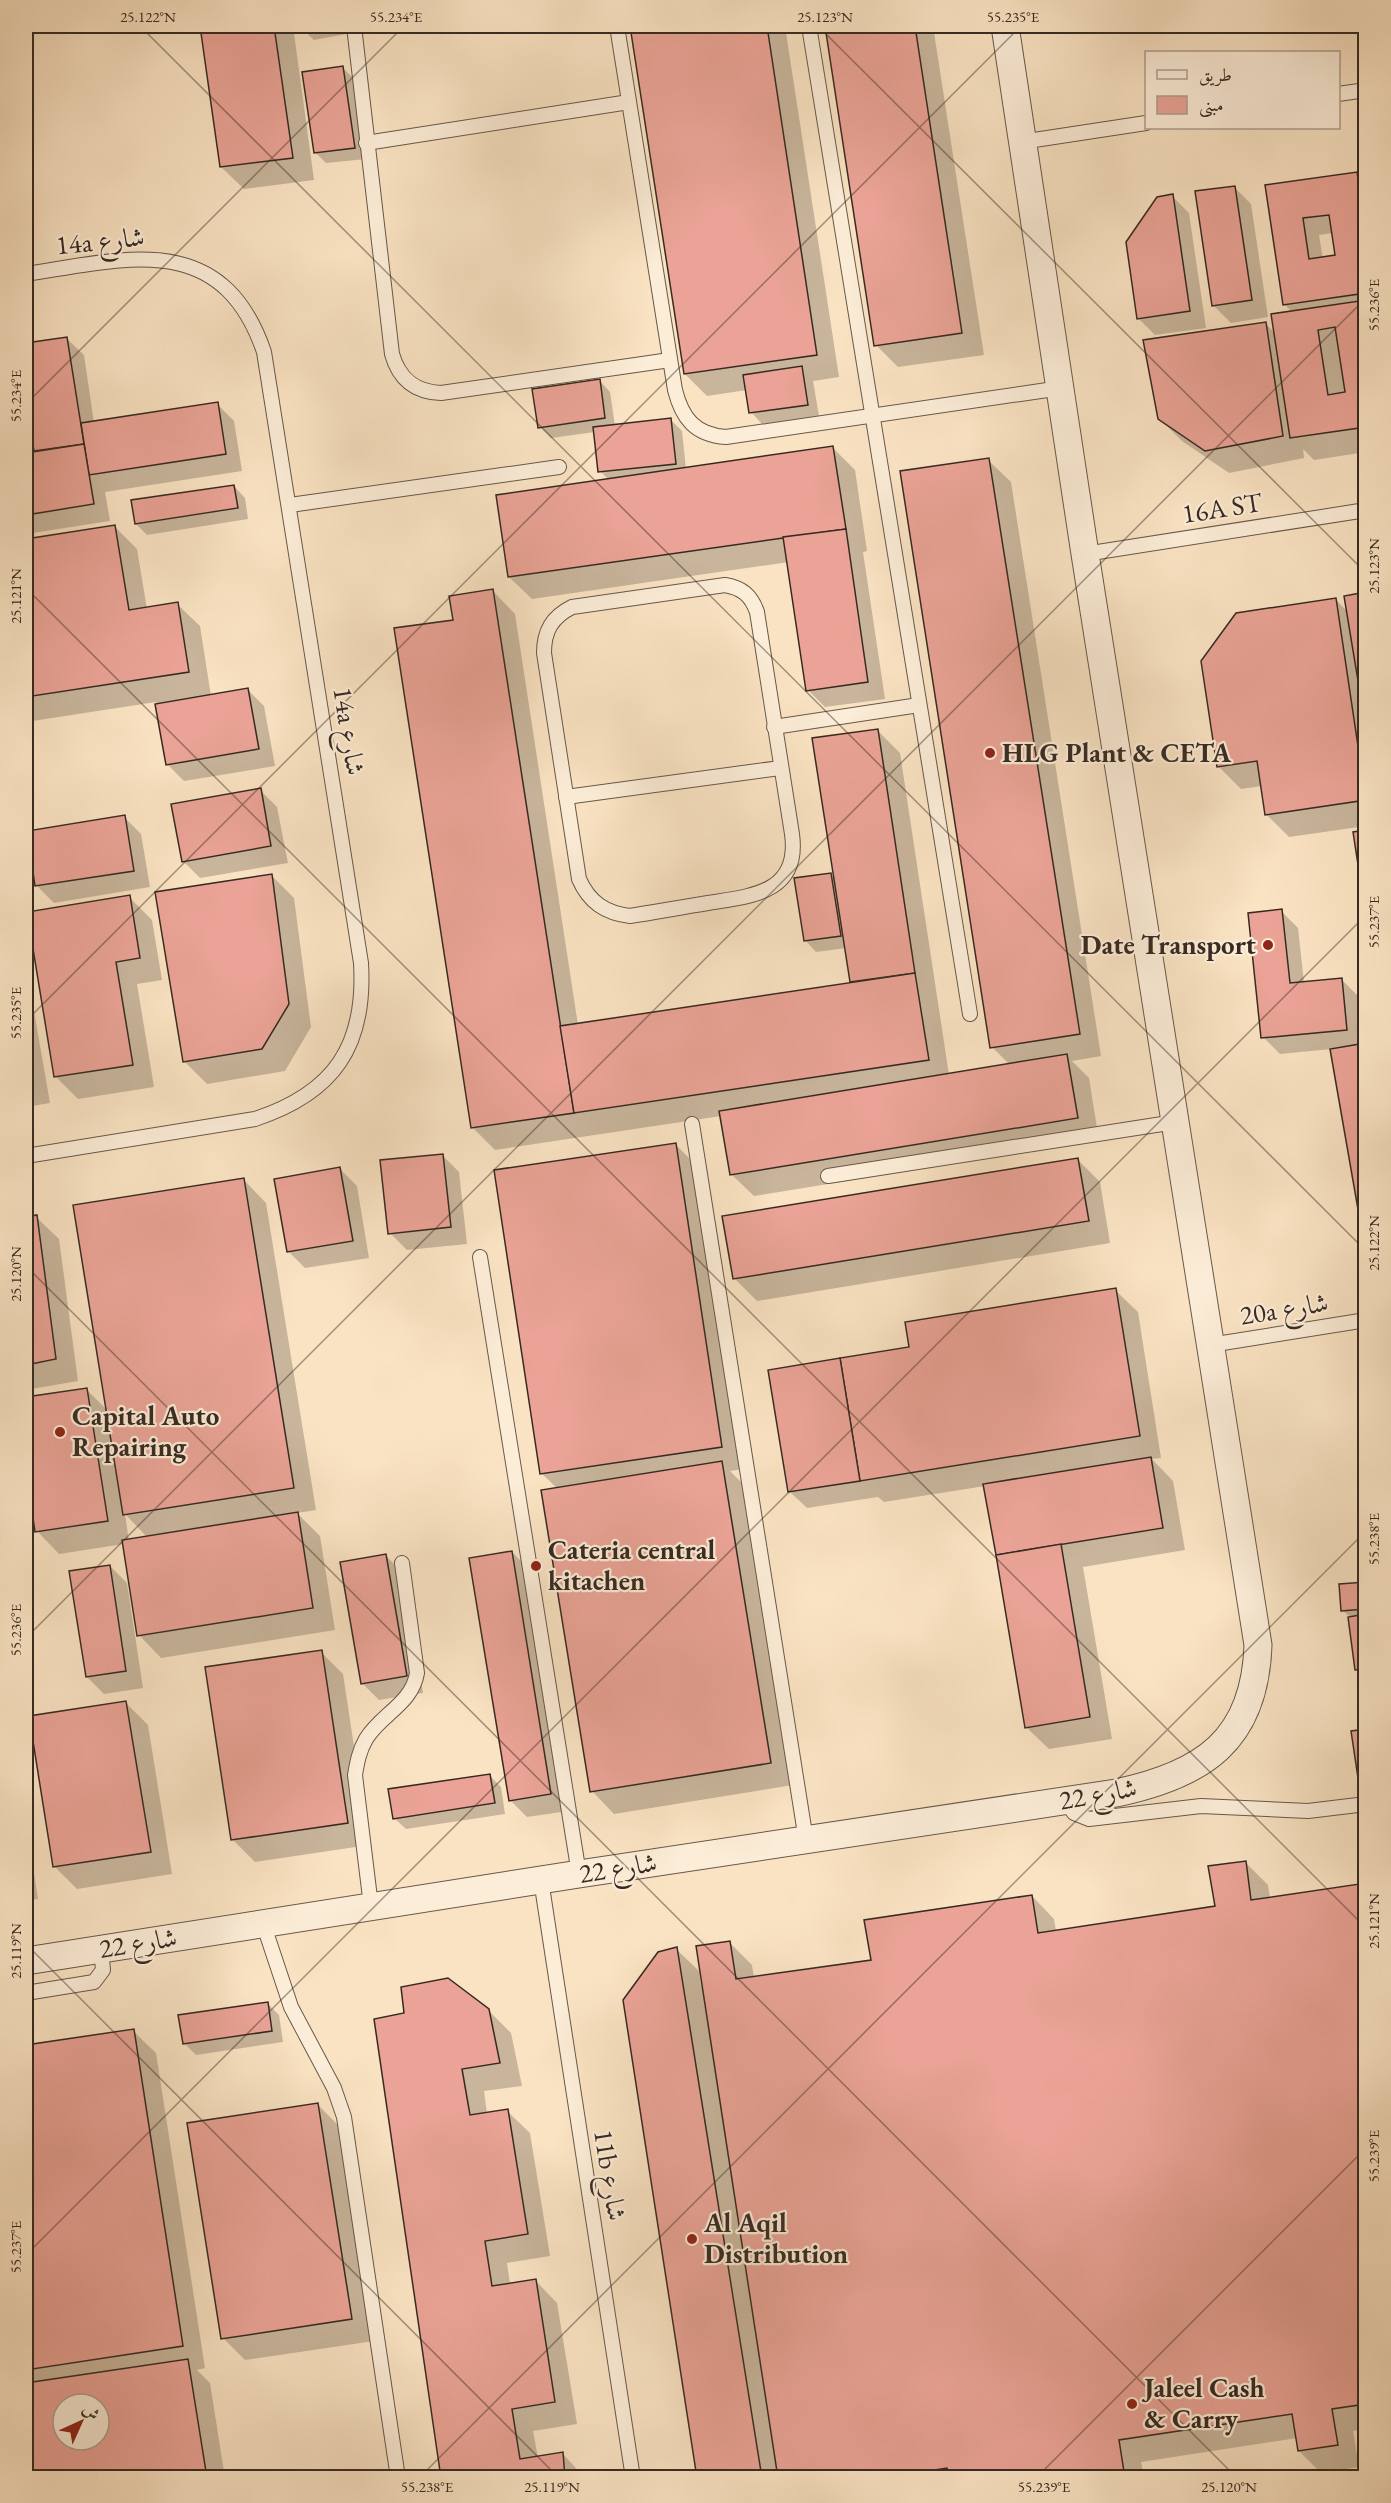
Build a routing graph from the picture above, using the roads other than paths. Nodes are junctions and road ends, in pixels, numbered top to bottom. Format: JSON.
{"nodes":[{"id":1,"x":354,"y":26,"type":"edge"},
{"id":2,"x":617,"y":26,"type":"edge"},
{"id":3,"x":809,"y":26,"type":"edge"},
{"id":4,"x":1005,"y":26,"type":"edge"},
{"id":5,"x":1365,"y":90,"type":"edge"},
{"id":6,"x":1340,"y":94,"type":"edge"},
{"id":7,"x":630,"y":102,"type":"junction"},
{"id":8,"x":1145,"y":123,"type":"edge"},
{"id":9,"x":1021,"y":142,"type":"junction"},
{"id":10,"x":366,"y":143,"type":"junction"},
{"id":11,"x":26,"y":274,"type":"edge"},
{"id":12,"x":670,"y":360,"type":"junction"},
{"id":13,"x":1061,"y":388,"type":"junction"},
{"id":14,"x":871,"y":415,"type":"junction"},
{"id":15,"x":560,"y":466,"type":"dead end"},
{"id":16,"x":290,"y":505,"type":"junction"},
{"id":17,"x":1365,"y":510,"type":"edge"},
{"id":18,"x":1085,"y":554,"type":"junction"},
{"id":19,"x":919,"y":705,"type":"junction"},
{"id":20,"x":774,"y":727,"type":"junction"},
{"id":21,"x":780,"y":768,"type":"junction"},
{"id":22,"x":566,"y":797,"type":"junction"},
{"id":23,"x":970,"y":1014,"type":"dead end"},
{"id":24,"x":1175,"y":1122,"type":"junction"},
{"id":25,"x":692,"y":1124,"type":"dead end"},
{"id":26,"x":26,"y":1156,"type":"edge"},
{"id":27,"x":828,"y":1176,"type":"dead end"},
{"id":28,"x":480,"y":1257,"type":"dead end"},
{"id":29,"x":1365,"y":1320,"type":"edge"},
{"id":30,"x":1210,"y":1345,"type":"junction"},
{"id":31,"x":402,"y":1563,"type":"dead end"},
{"id":32,"x":1065,"y":1801,"type":"junction"},
{"id":33,"x":1365,"y":1804,"type":"edge"},
{"id":34,"x":806,"y":1840,"type":"junction"},
{"id":35,"x":579,"y":1874,"type":"junction"},
{"id":36,"x":541,"y":1880,"type":"junction"},
{"id":37,"x":371,"y":1906,"type":"junction"},
{"id":38,"x":263,"y":1923,"type":"junction"},
{"id":39,"x":101,"y":1949,"type":"junction"},
{"id":40,"x":26,"y":1961,"type":"edge"},
{"id":41,"x":26,"y":1993,"type":"edge"},
{"id":42,"x":398,"y":2478,"type":"edge"},
{"id":43,"x":633,"y":2478,"type":"edge"}],
"edges":[{"from":1,"to":10,"type":"lane"},
{"from":2,"to":7,"type":"lane"},
{"from":3,"to":14,"type":"lane"},
{"from":4,"to":9,"type":"street"},
{"from":5,"to":6,"type":"lane"},
{"from":7,"to":10,"type":"lane"},
{"from":7,"to":12,"type":"lane"},
{"from":8,"to":9,"type":"lane"},
{"from":9,"to":13,"type":"street"},
{"from":10,"to":12,"type":"lane"},
{"from":11,"to":16,"type":"lane","name":"14a شارع"},
{"from":12,"to":14,"type":"lane"},
{"from":13,"to":14,"type":"lane"},
{"from":13,"to":18,"type":"street"},
{"from":14,"to":19,"type":"lane"},
{"from":15,"to":16,"type":"lane"},
{"from":16,"to":26,"type":"lane","name":"14a شارع"},
{"from":17,"to":18,"type":"lane","name":"16A ST"},
{"from":18,"to":24,"type":"street"},
{"from":19,"to":20,"type":"lane"},
{"from":19,"to":23,"type":"lane"},
{"from":20,"to":21,"type":"lane"},
{"from":20,"to":22,"type":"lane"},
{"from":21,"to":22,"type":"lane"},
{"from":21,"to":22,"type":"lane"},
{"from":24,"to":27,"type":"lane"},
{"from":24,"to":30,"type":"street"},
{"from":25,"to":34,"type":"lane"},
{"from":28,"to":35,"type":"lane"},
{"from":29,"to":30,"type":"lane","name":"20a شارع"},
{"from":30,"to":32,"type":"street","name":"شارع 22"},
{"from":31,"to":37,"type":"lane"},
{"from":32,"to":33,"type":"lane"},
{"from":32,"to":34,"type":"street","name":"شارع 22"},
{"from":34,"to":35,"type":"street","name":"شارع 22"},
{"from":35,"to":36,"type":"street","name":"شارع 22"},
{"from":36,"to":37,"type":"street","name":"شارع 22"},
{"from":36,"to":43,"type":"lane","name":"11b شارع"},
{"from":37,"to":38,"type":"street","name":"شارع 22"},
{"from":38,"to":39,"type":"street","name":"شارع 22"},
{"from":38,"to":42,"type":"lane"},
{"from":39,"to":40,"type":"street","name":"شارع 22"},
{"from":39,"to":41,"type":"lane"}]}
